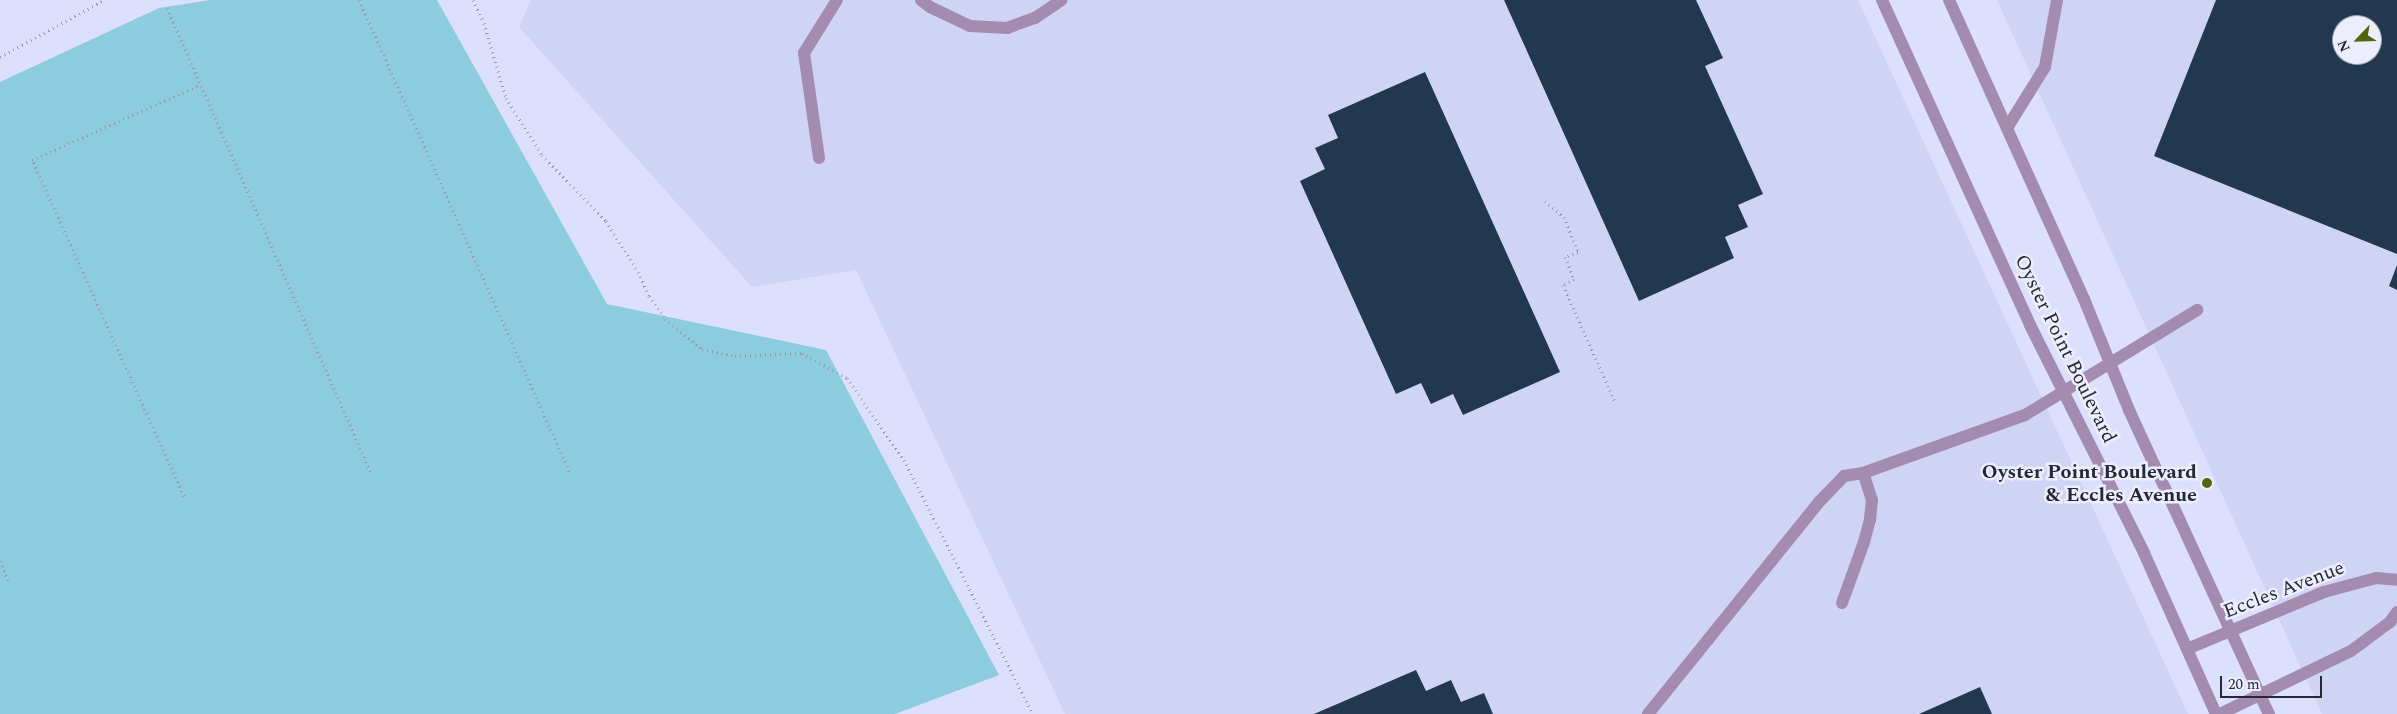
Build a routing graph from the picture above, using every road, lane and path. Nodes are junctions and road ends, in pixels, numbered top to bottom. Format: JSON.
{"nodes":[{"id":1,"x":104,"y":0,"type":"edge"},
{"id":2,"x":359,"y":0,"type":"edge"},
{"id":3,"x":473,"y":0,"type":"edge"},
{"id":4,"x":836,"y":0,"type":"edge"},
{"id":5,"x":921,"y":0,"type":"edge"},
{"id":6,"x":1062,"y":0,"type":"edge"},
{"id":7,"x":1882,"y":0,"type":"edge"},
{"id":8,"x":1949,"y":0,"type":"edge"},
{"id":9,"x":2057,"y":0,"type":"edge"},
{"id":10,"x":167,"y":8,"type":"dead end"},
{"id":11,"x":0,"y":57,"type":"edge"},
{"id":12,"x":200,"y":84,"type":"junction"},
{"id":13,"x":2007,"y":128,"type":"junction"},
{"id":14,"x":820,"y":158,"type":"dead end"},
{"id":15,"x":1545,"y":201,"type":"dead end"},
{"id":16,"x":2197,"y":310,"type":"dead end"},
{"id":17,"x":2110,"y":361,"type":"junction"},
{"id":18,"x":2064,"y":392,"type":"junction"},
{"id":19,"x":1615,"y":402,"type":"dead end"},
{"id":20,"x":371,"y":473,"type":"dead end"},
{"id":21,"x":1863,"y":473,"type":"junction"},
{"id":22,"x":571,"y":475,"type":"dead end"},
{"id":23,"x":184,"y":496,"type":"dead end"},
{"id":24,"x":0,"y":561,"type":"edge"},
{"id":25,"x":8,"y":580,"type":"dead end"},
{"id":26,"x":2397,"y":580,"type":"edge"},
{"id":27,"x":1842,"y":603,"type":"dead end"},
{"id":28,"x":2397,"y":612,"type":"edge"},
{"id":29,"x":2231,"y":630,"type":"junction"},
{"id":30,"x":2187,"y":649,"type":"junction"},
{"id":31,"x":2260,"y":695,"type":"junction"},
{"id":32,"x":1033,"y":714,"type":"edge"},
{"id":33,"x":1648,"y":714,"type":"edge"},
{"id":34,"x":2218,"y":714,"type":"edge"},
{"id":35,"x":2269,"y":714,"type":"edge"}],
"edges":[{"from":1,"to":11,"type":"path"},
{"from":2,"to":22,"type":"path"},
{"from":3,"to":32,"type":"path"},
{"from":4,"to":14,"type":"street"},
{"from":5,"to":6,"type":"street"},
{"from":7,"to":18,"type":"street","name":"Oyster Point Boulevard"},
{"from":8,"to":13,"type":"street","name":"Oyster Point Boulevard"},
{"from":9,"to":13,"type":"street"},
{"from":10,"to":12,"type":"path"},
{"from":12,"to":20,"type":"path"},
{"from":12,"to":23,"type":"path"},
{"from":13,"to":17,"type":"street","name":"Oyster Point Boulevard"},
{"from":15,"to":19,"type":"path"},
{"from":16,"to":17,"type":"street"},
{"from":17,"to":18,"type":"street"},
{"from":17,"to":29,"type":"street","name":"Oyster Point Boulevard"},
{"from":18,"to":21,"type":"street"},
{"from":18,"to":30,"type":"street","name":"Oyster Point Boulevard"},
{"from":21,"to":27,"type":"street"},
{"from":21,"to":33,"type":"street"},
{"from":24,"to":25,"type":"path"},
{"from":26,"to":29,"type":"street","name":"Eccles Avenue"},
{"from":28,"to":31,"type":"street"},
{"from":29,"to":30,"type":"street","name":"Eccles Avenue"},
{"from":29,"to":31,"type":"street","name":"Oyster Point Boulevard"},
{"from":30,"to":34,"type":"street","name":"Oyster Point Boulevard"},
{"from":31,"to":34,"type":"street"},
{"from":31,"to":35,"type":"street","name":"Oyster Point Boulevard"}]}
